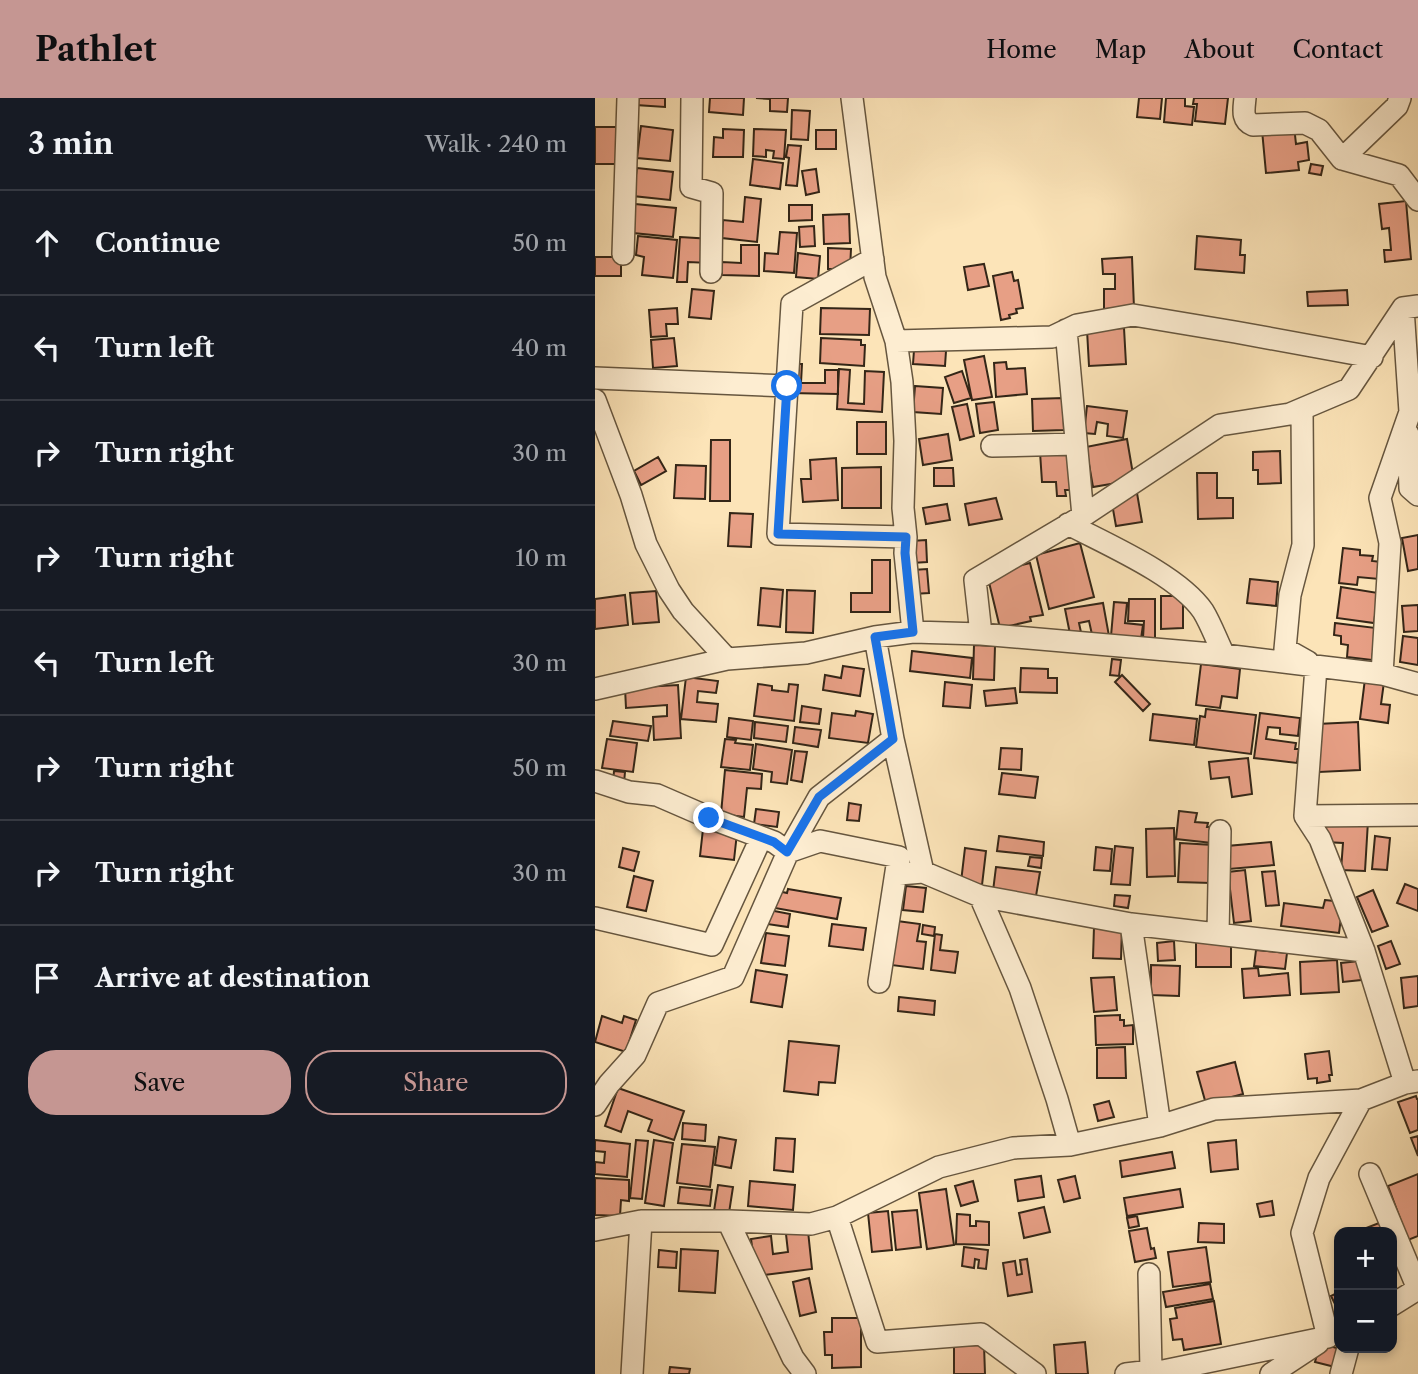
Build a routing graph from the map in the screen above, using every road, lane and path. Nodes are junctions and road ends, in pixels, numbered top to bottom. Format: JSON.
{"nodes":[{"id":1,"x":628,"y":98,"type":"edge"},
{"id":2,"x":692,"y":98,"type":"edge"},
{"id":3,"x":852,"y":98,"type":"edge"},
{"id":4,"x":1245,"y":98,"type":"edge"},
{"id":5,"x":1400,"y":98,"type":"edge"},
{"id":6,"x":1342,"y":159,"type":"junction"},
{"id":7,"x":1418,"y":200,"type":"edge"},
{"id":8,"x":623,"y":254,"type":"dead end"},
{"id":9,"x":873,"y":259,"type":"junction"},
{"id":10,"x":711,"y":272,"type":"dead end"},
{"id":11,"x":1410,"y":307,"type":"edge"},
{"id":12,"x":1066,"y":330,"type":"junction"},
{"id":13,"x":896,"y":341,"type":"junction"},
{"id":14,"x":1372,"y":357,"type":"junction"},
{"id":15,"x":595,"y":378,"type":"edge"},
{"id":16,"x":787,"y":386,"type":"junction"},
{"id":17,"x":595,"y":400,"type":"edge"},
{"id":18,"x":1302,"y":409,"type":"junction"},
{"id":19,"x":1407,"y":420,"type":"junction"},
{"id":20,"x":1076,"y":444,"type":"junction"},
{"id":21,"x":992,"y":446,"type":"dead end"},
{"id":22,"x":1418,"y":495,"type":"edge"},
{"id":23,"x":1075,"y":520,"type":"junction"},
{"id":24,"x":906,"y":537,"type":"junction"},
{"id":25,"x":913,"y":632,"type":"junction"},
{"id":26,"x":981,"y":634,"type":"junction"},
{"id":27,"x":875,"y":637,"type":"junction"},
{"id":28,"x":1224,"y":655,"type":"junction"},
{"id":29,"x":727,"y":659,"type":"junction"},
{"id":30,"x":1316,"y":667,"type":"junction"},
{"id":31,"x":1382,"y":674,"type":"junction"},
{"id":32,"x":1418,"y":684,"type":"edge"},
{"id":33,"x":595,"y":689,"type":"edge"},
{"id":34,"x":893,"y":739,"type":"junction"},
{"id":35,"x":595,"y":781,"type":"edge"},
{"id":36,"x":1418,"y":815,"type":"edge"},
{"id":37,"x":1305,"y":816,"type":"junction"},
{"id":38,"x":1220,"y":831,"type":"dead end"},
{"id":39,"x":761,"y":838,"type":"junction"},
{"id":40,"x":787,"y":852,"type":"junction"},
{"id":41,"x":899,"y":857,"type":"junction"},
{"id":42,"x":923,"y":872,"type":"junction"},
{"id":43,"x":980,"y":896,"type":"junction"},
{"id":44,"x":595,"y":918,"type":"edge"},
{"id":45,"x":1131,"y":924,"type":"junction"},
{"id":46,"x":1218,"y":934,"type":"junction"},
{"id":47,"x":1364,"y":951,"type":"junction"},
{"id":48,"x":879,"y":982,"type":"dead end"},
{"id":49,"x":1411,"y":1082,"type":"edge"},
{"id":50,"x":1361,"y":1100,"type":"junction"},
{"id":51,"x":595,"y":1105,"type":"edge"},
{"id":52,"x":1160,"y":1126,"type":"junction"},
{"id":53,"x":1070,"y":1145,"type":"junction"},
{"id":54,"x":1370,"y":1174,"type":"dead end"},
{"id":55,"x":837,"y":1217,"type":"junction"},
{"id":56,"x":729,"y":1220,"type":"junction"},
{"id":57,"x":641,"y":1221,"type":"junction"},
{"id":58,"x":595,"y":1230,"type":"edge"},
{"id":59,"x":1149,"y":1274,"type":"dead end"},
{"id":60,"x":1418,"y":1289,"type":"edge"},
{"id":61,"x":1397,"y":1302,"type":"edge"},
{"id":62,"x":1333,"y":1335,"type":"edge"},
{"id":63,"x":1347,"y":1353,"type":"edge"},
{"id":64,"x":1158,"y":1372,"type":"edge"},
{"id":65,"x":632,"y":1374,"type":"edge"},
{"id":66,"x":805,"y":1374,"type":"edge"},
{"id":67,"x":1035,"y":1374,"type":"edge"},
{"id":68,"x":1126,"y":1374,"type":"edge"},
{"id":69,"x":1272,"y":1374,"type":"edge"},
{"id":70,"x":1341,"y":1374,"type":"edge"}],
"edges":[{"from":1,"to":8,"type":"street"},
{"from":2,"to":10,"type":"street"},
{"from":3,"to":9,"type":"street"},
{"from":4,"to":6,"type":"street"},
{"from":5,"to":6,"type":"street"},
{"from":6,"to":7,"type":"street"},
{"from":9,"to":13,"type":"street"},
{"from":9,"to":16,"type":"street"},
{"from":11,"to":14,"type":"street"},
{"from":11,"to":19,"type":"street"},
{"from":12,"to":13,"type":"street"},
{"from":12,"to":14,"type":"street"},
{"from":12,"to":20,"type":"street"},
{"from":13,"to":24,"type":"street"},
{"from":14,"to":18,"type":"street"},
{"from":15,"to":16,"type":"street"},
{"from":16,"to":24,"type":"street"},
{"from":17,"to":29,"type":"street"},
{"from":18,"to":23,"type":"street"},
{"from":18,"to":30,"type":"street"},
{"from":19,"to":22,"type":"street"},
{"from":19,"to":31,"type":"street"},
{"from":20,"to":21,"type":"street"},
{"from":20,"to":23,"type":"street"},
{"from":23,"to":26,"type":"street"},
{"from":23,"to":28,"type":"street"},
{"from":24,"to":25,"type":"street"},
{"from":25,"to":26,"type":"street"},
{"from":25,"to":27,"type":"street"},
{"from":26,"to":28,"type":"street"},
{"from":27,"to":29,"type":"street"},
{"from":27,"to":34,"type":"street"},
{"from":28,"to":30,"type":"street"},
{"from":29,"to":33,"type":"street"},
{"from":30,"to":31,"type":"street"},
{"from":30,"to":37,"type":"street"},
{"from":31,"to":32,"type":"street"},
{"from":34,"to":40,"type":"street"},
{"from":34,"to":42,"type":"street"},
{"from":35,"to":39,"type":"street"},
{"from":36,"to":37,"type":"street"},
{"from":37,"to":47,"type":"street"},
{"from":38,"to":46,"type":"street"},
{"from":39,"to":40,"type":"street"},
{"from":39,"to":44,"type":"street"},
{"from":40,"to":41,"type":"street"},
{"from":40,"to":51,"type":"street"},
{"from":41,"to":42,"type":"street"},
{"from":41,"to":48,"type":"street"},
{"from":42,"to":43,"type":"street"},
{"from":43,"to":45,"type":"street"},
{"from":43,"to":53,"type":"street"},
{"from":45,"to":46,"type":"street"},
{"from":45,"to":52,"type":"street"},
{"from":46,"to":47,"type":"street"},
{"from":47,"to":49,"type":"street"},
{"from":49,"to":50,"type":"street"},
{"from":50,"to":52,"type":"street"},
{"from":50,"to":62,"type":"street"},
{"from":52,"to":53,"type":"street"},
{"from":53,"to":55,"type":"street"},
{"from":54,"to":60,"type":"street"},
{"from":55,"to":56,"type":"street"},
{"from":55,"to":67,"type":"street"},
{"from":56,"to":57,"type":"street"},
{"from":56,"to":66,"type":"street"},
{"from":57,"to":58,"type":"street"},
{"from":57,"to":65,"type":"street"},
{"from":59,"to":64,"type":"street"},
{"from":60,"to":61,"type":"street"},
{"from":62,"to":64,"type":"street"},
{"from":62,"to":69,"type":"street"},
{"from":63,"to":70,"type":"street"},
{"from":64,"to":68,"type":"street"}]}
